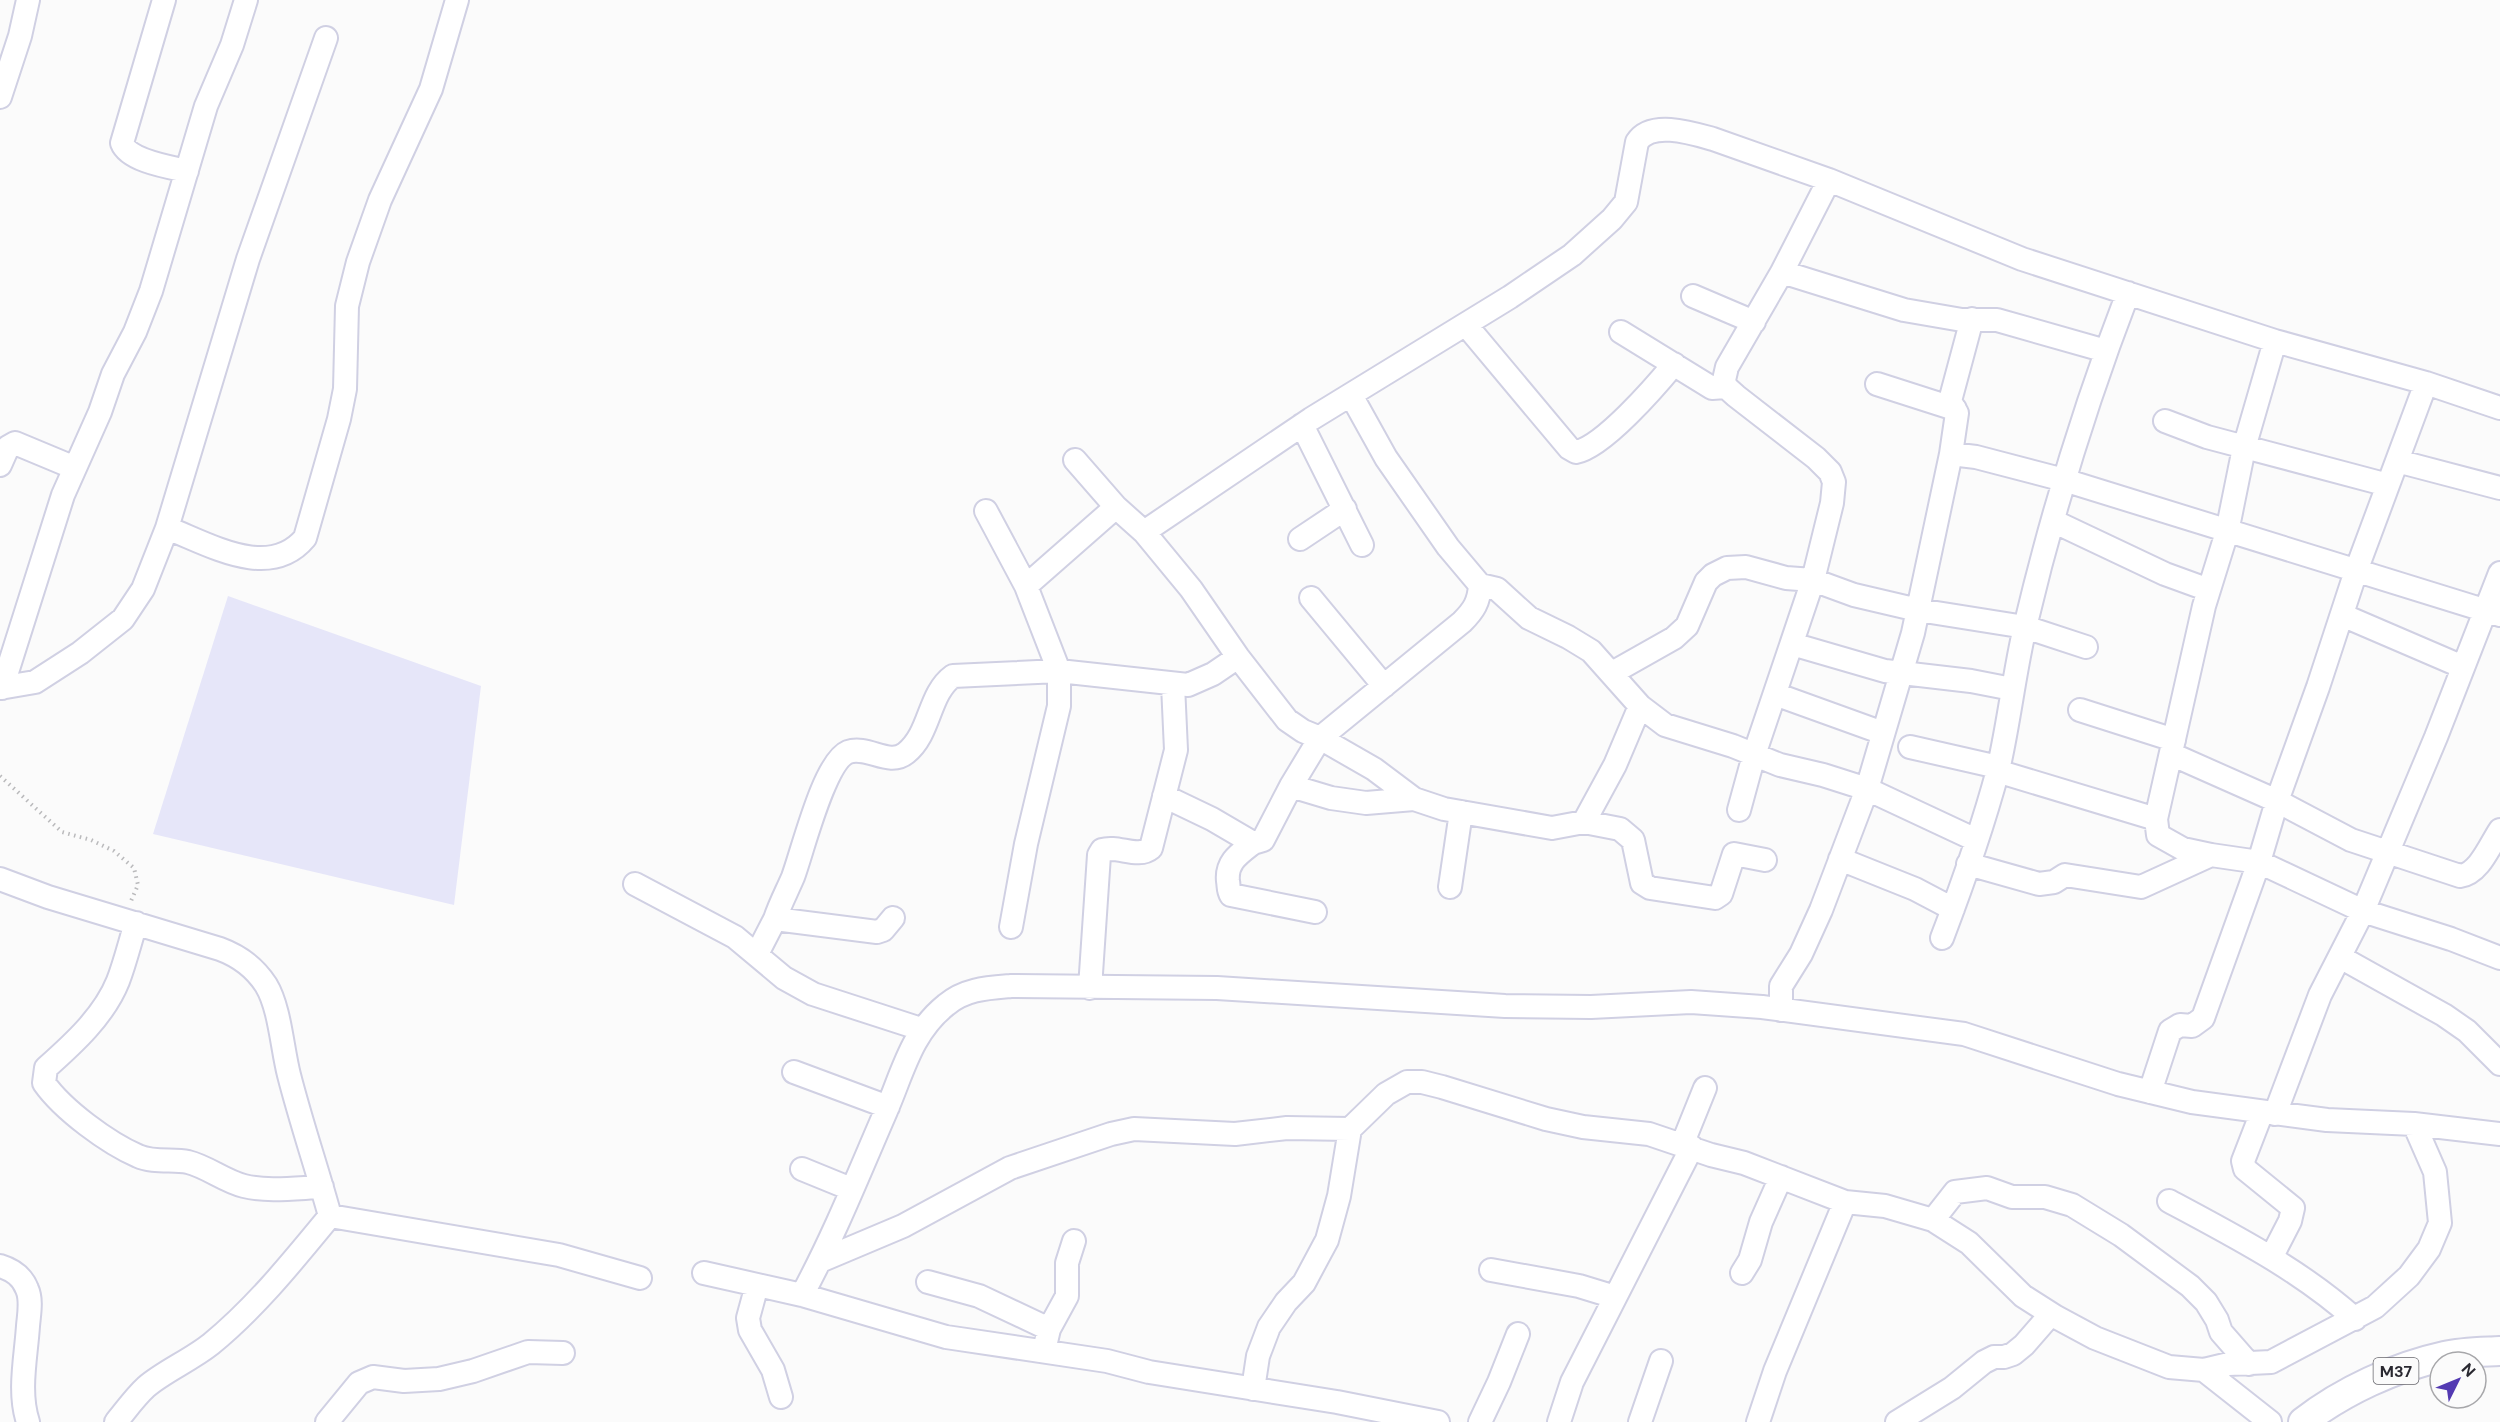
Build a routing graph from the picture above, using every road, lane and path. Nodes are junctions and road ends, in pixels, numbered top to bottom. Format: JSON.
{"nodes":[{"id":1,"x":28,"y":0,"type":"edge"},
{"id":2,"x":164,"y":0,"type":"edge"},
{"id":3,"x":246,"y":0,"type":"edge"},
{"id":4,"x":457,"y":0,"type":"edge"},
{"id":5,"x":326,"y":38,"type":"dead end"},
{"id":6,"x":0,"y":97,"type":"edge"},
{"id":7,"x":187,"y":171,"type":"junction"},
{"id":8,"x":1829,"y":180,"type":"junction"},
{"id":9,"x":1782,"y":273,"type":"junction"},
{"id":10,"x":2128,"y":293,"type":"junction"},
{"id":11,"x":1694,"y":296,"type":"dead end"},
{"id":12,"x":1972,"y":319,"type":"junction"},
{"id":13,"x":1754,"y":322,"type":"junction"},
{"id":14,"x":1466,"y":325,"type":"junction"},
{"id":15,"x":1621,"y":332,"type":"dead end"},
{"id":16,"x":2275,"y":340,"type":"junction"},
{"id":17,"x":2106,"y":351,"type":"junction"},
{"id":18,"x":1674,"y":364,"type":"junction"},
{"id":19,"x":2426,"y":383,"type":"junction"},
{"id":20,"x":1876,"y":384,"type":"dead end"},
{"id":21,"x":1726,"y":387,"type":"junction"},
{"id":22,"x":1351,"y":395,"type":"junction"},
{"id":23,"x":2500,"y":408,"type":"edge"},
{"id":24,"x":1955,"y":409,"type":"junction"},
{"id":25,"x":2165,"y":421,"type":"dead end"},
{"id":26,"x":1302,"y":425,"type":"junction"},
{"id":27,"x":2244,"y":448,"type":"junction"},
{"id":28,"x":1951,"y":454,"type":"junction"},
{"id":29,"x":1075,"y":460,"type":"dead end"},
{"id":30,"x":2397,"y":461,"type":"junction"},
{"id":31,"x":0,"y":465,"type":"edge"},
{"id":32,"x":75,"y":468,"type":"junction"},
{"id":33,"x":2064,"y":480,"type":"junction"},
{"id":34,"x":2388,"y":485,"type":"junction"},
{"id":35,"x":2500,"y":488,"type":"edge"},
{"id":36,"x":1116,"y":507,"type":"junction"},
{"id":37,"x":1345,"y":509,"type":"junction"},
{"id":38,"x":986,"y":511,"type":"dead end"},
{"id":39,"x":2053,"y":520,"type":"junction"},
{"id":40,"x":167,"y":528,"type":"junction"},
{"id":41,"x":1144,"y":532,"type":"junction"},
{"id":42,"x":2227,"y":532,"type":"junction"},
{"id":43,"x":1300,"y":539,"type":"dead end"},
{"id":44,"x":1362,"y":545,"type":"dead end"},
{"id":45,"x":2356,"y":571,"type":"junction"},
{"id":46,"x":2500,"y":573,"type":"edge"},
{"id":47,"x":1813,"y":580,"type":"junction"},
{"id":48,"x":1479,"y":585,"type":"junction"},
{"id":49,"x":1026,"y":586,"type":"junction"},
{"id":50,"x":2209,"y":590,"type":"junction"},
{"id":51,"x":1311,"y":598,"type":"dead end"},
{"id":52,"x":1918,"y":610,"type":"junction"},
{"id":53,"x":2493,"y":613,"type":"edge"},
{"id":54,"x":2342,"y":615,"type":"junction"},
{"id":55,"x":2025,"y":627,"type":"junction"},
{"id":56,"x":1792,"y":644,"type":"junction"},
{"id":57,"x":2086,"y":647,"type":"dead end"},
{"id":58,"x":1238,"y":657,"type":"junction"},
{"id":59,"x":2463,"y":667,"type":"junction"},
{"id":60,"x":1059,"y":671,"type":"junction"},
{"id":61,"x":1900,"y":672,"type":"junction"},
{"id":62,"x":1612,"y":674,"type":"junction"},
{"id":63,"x":1173,"y":685,"type":"junction"},
{"id":64,"x":1384,"y":686,"type":"junction"},
{"id":65,"x":1,"y":688,"type":"edge"},
{"id":66,"x":2012,"y":689,"type":"junction"},
{"id":67,"x":1775,"y":694,"type":"junction"},
{"id":68,"x":1640,"y":706,"type":"junction"},
{"id":69,"x":2080,"y":710,"type":"dead end"},
{"id":70,"x":1883,"y":733,"type":"junction"},
{"id":71,"x":1320,"y":738,"type":"junction"},
{"id":72,"x":1910,"y":747,"type":"dead end"},
{"id":73,"x":2173,"y":747,"type":"junction"},
{"id":74,"x":1754,"y":755,"type":"junction"},
{"id":75,"x":1998,"y":769,"type":"junction"},
{"id":76,"x":0,"y":776,"type":"edge"},
{"id":77,"x":1291,"y":786,"type":"junction"},
{"id":78,"x":1867,"y":789,"type":"junction"},
{"id":79,"x":1164,"y":796,"type":"junction"},
{"id":80,"x":1414,"y":799,"type":"junction"},
{"id":81,"x":2277,"y":801,"type":"junction"},
{"id":82,"x":1739,"y":810,"type":"dead end"},
{"id":83,"x":1461,"y":812,"type":"junction"},
{"id":84,"x":2156,"y":819,"type":"junction"},
{"id":85,"x":1584,"y":822,"type":"junction"},
{"id":86,"x":2500,"y":830,"type":"edge"},
{"id":87,"x":1976,"y":840,"type":"junction"},
{"id":88,"x":1253,"y":843,"type":"junction"},
{"id":89,"x":2388,"y":851,"type":"junction"},
{"id":90,"x":2211,"y":855,"type":"junction"},
{"id":91,"x":1840,"y":859,"type":"junction"},
{"id":92,"x":1765,"y":860,"type":"dead end"},
{"id":93,"x":2259,"y":862,"type":"junction"},
{"id":94,"x":1968,"y":864,"type":"junction"},
{"id":95,"x":0,"y":879,"type":"edge"},
{"id":96,"x":635,"y":884,"type":"dead end"},
{"id":97,"x":1450,"y":887,"type":"dead end"},
{"id":98,"x":1953,"y":909,"type":"junction"},
{"id":99,"x":2363,"y":911,"type":"junction"},
{"id":100,"x":1315,"y":912,"type":"dead end"},
{"id":101,"x":893,"y":918,"type":"dead end"},
{"id":102,"x":775,"y":919,"type":"junction"},
{"id":103,"x":131,"y":921,"type":"junction"},
{"id":104,"x":1011,"y":927,"type":"dead end"},
{"id":105,"x":1942,"y":938,"type":"dead end"},
{"id":106,"x":757,"y":954,"type":"junction"},
{"id":107,"x":2340,"y":957,"type":"junction"},
{"id":108,"x":2500,"y":958,"type":"edge"},
{"id":109,"x":1090,"y":987,"type":"junction"},
{"id":110,"x":1781,"y":1010,"type":"junction"},
{"id":111,"x":921,"y":1029,"type":"junction"},
{"id":112,"x":2500,"y":1064,"type":"edge"},
{"id":113,"x":794,"y":1072,"type":"dead end"},
{"id":114,"x":1705,"y":1088,"type":"dead end"},
{"id":115,"x":2150,"y":1092,"type":"junction"},
{"id":116,"x":888,"y":1107,"type":"junction"},
{"id":117,"x":2268,"y":1113,"type":"junction"},
{"id":118,"x":2414,"y":1124,"type":"junction"},
{"id":119,"x":1350,"y":1129,"type":"junction"},
{"id":120,"x":2500,"y":1134,"type":"edge"},
{"id":121,"x":1687,"y":1146,"type":"junction"},
{"id":122,"x":802,"y":1169,"type":"dead end"},
{"id":123,"x":1781,"y":1177,"type":"junction"},
{"id":124,"x":322,"y":1187,"type":"junction"},
{"id":125,"x":851,"y":1189,"type":"junction"},
{"id":126,"x":2169,"y":1201,"type":"dead end"},
{"id":127,"x":1845,"y":1202,"type":"junction"},
{"id":128,"x":330,"y":1216,"type":"junction"},
{"id":129,"x":1933,"y":1220,"type":"junction"},
{"id":130,"x":1074,"y":1240,"type":"dead end"},
{"id":131,"x":2272,"y":1256,"type":"junction"},
{"id":132,"x":820,"y":1261,"type":"junction"},
{"id":133,"x":0,"y":1266,"type":"edge"},
{"id":134,"x":1491,"y":1270,"type":"dead end"},
{"id":135,"x":704,"y":1273,"type":"dead end"},
{"id":136,"x":1742,"y":1273,"type":"dead end"},
{"id":137,"x":640,"y":1278,"type":"dead end"},
{"id":138,"x":927,"y":1282,"type":"dead end"},
{"id":139,"x":757,"y":1285,"type":"junction"},
{"id":140,"x":802,"y":1295,"type":"junction"},
{"id":141,"x":1616,"y":1298,"type":"junction"},
{"id":142,"x":2051,"y":1314,"type":"junction"},
{"id":143,"x":2355,"y":1319,"type":"junction"},
{"id":144,"x":1049,"y":1329,"type":"junction"},
{"id":145,"x":1518,"y":1334,"type":"dead end"},
{"id":146,"x":2498,"y":1351,"type":"edge"},
{"id":147,"x":1043,"y":1352,"type":"junction"},
{"id":148,"x":563,"y":1353,"type":"dead end"},
{"id":149,"x":1661,"y":1361,"type":"dead end"},
{"id":150,"x":2248,"y":1364,"type":"junction"},
{"id":151,"x":2204,"y":1370,"type":"junction"},
{"id":152,"x":1253,"y":1389,"type":"junction"},
{"id":153,"x":781,"y":1396,"type":"dead end"},
{"id":154,"x":334,"y":1420,"type":"edge"},
{"id":155,"x":28,"y":1422,"type":"edge"},
{"id":156,"x":116,"y":1422,"type":"edge"},
{"id":157,"x":1438,"y":1422,"type":"edge"},
{"id":158,"x":1480,"y":1422,"type":"edge"},
{"id":159,"x":1559,"y":1422,"type":"edge"},
{"id":160,"x":1640,"y":1422,"type":"edge"},
{"id":161,"x":1758,"y":1422,"type":"edge"},
{"id":162,"x":1897,"y":1422,"type":"edge"},
{"id":163,"x":2270,"y":1422,"type":"edge"},
{"id":164,"x":2303,"y":1422,"type":"edge"}],
"edges":[{"from":1,"to":6,"type":"street"},
{"from":2,"to":7,"type":"street"},
{"from":3,"to":7,"type":"street"},
{"from":4,"to":40,"type":"street"},
{"from":5,"to":40,"type":"street"},
{"from":7,"to":32,"type":"street"},
{"from":8,"to":9,"type":"street"},
{"from":8,"to":10,"type":"street"},
{"from":8,"to":14,"type":"street"},
{"from":9,"to":12,"type":"street"},
{"from":9,"to":13,"type":"street"},
{"from":10,"to":16,"type":"street"},
{"from":10,"to":17,"type":"street"},
{"from":11,"to":13,"type":"street"},
{"from":12,"to":17,"type":"street"},
{"from":12,"to":24,"type":"street"},
{"from":13,"to":21,"type":"street"},
{"from":14,"to":18,"type":"street"},
{"from":14,"to":22,"type":"street"},
{"from":15,"to":18,"type":"street"},
{"from":16,"to":19,"type":"street"},
{"from":16,"to":27,"type":"street"},
{"from":17,"to":33,"type":"street"},
{"from":18,"to":21,"type":"street"},
{"from":19,"to":23,"type":"street"},
{"from":19,"to":30,"type":"street"},
{"from":20,"to":24,"type":"street"},
{"from":21,"to":47,"type":"street"},
{"from":22,"to":26,"type":"street"},
{"from":22,"to":48,"type":"street"},
{"from":24,"to":28,"type":"street"},
{"from":25,"to":27,"type":"street"},
{"from":26,"to":37,"type":"street"},
{"from":26,"to":41,"type":"street"},
{"from":27,"to":34,"type":"street"},
{"from":27,"to":42,"type":"street"},
{"from":28,"to":33,"type":"street"},
{"from":28,"to":52,"type":"street"},
{"from":29,"to":36,"type":"street"},
{"from":30,"to":34,"type":"street"},
{"from":30,"to":35,"type":"street"},
{"from":31,"to":32,"type":"street"},
{"from":32,"to":65,"type":"street"},
{"from":33,"to":39,"type":"street"},
{"from":33,"to":42,"type":"street"},
{"from":34,"to":45,"type":"street"},
{"from":36,"to":41,"type":"street"},
{"from":36,"to":49,"type":"street"},
{"from":37,"to":43,"type":"street"},
{"from":37,"to":44,"type":"street"},
{"from":38,"to":49,"type":"street"},
{"from":39,"to":50,"type":"street"},
{"from":39,"to":55,"type":"street"},
{"from":40,"to":65,"type":"street"},
{"from":41,"to":58,"type":"street"},
{"from":42,"to":45,"type":"street"},
{"from":42,"to":50,"type":"street"},
{"from":45,"to":53,"type":"street"},
{"from":45,"to":54,"type":"street"},
{"from":46,"to":53,"type":"street"},
{"from":47,"to":52,"type":"street"},
{"from":47,"to":56,"type":"street"},
{"from":47,"to":62,"type":"street"},
{"from":48,"to":62,"type":"street"},
{"from":48,"to":64,"type":"street"},
{"from":49,"to":60,"type":"street"},
{"from":50,"to":73,"type":"street"},
{"from":51,"to":64,"type":"street"},
{"from":52,"to":55,"type":"street"},
{"from":52,"to":61,"type":"street"},
{"from":53,"to":59,"type":"street"},
{"from":54,"to":59,"type":"street"},
{"from":54,"to":81,"type":"street"},
{"from":55,"to":57,"type":"street"},
{"from":55,"to":66,"type":"street"},
{"from":56,"to":61,"type":"street"},
{"from":56,"to":67,"type":"street"},
{"from":58,"to":63,"type":"street"},
{"from":58,"to":71,"type":"street"},
{"from":59,"to":89,"type":"street"},
{"from":60,"to":63,"type":"street"},
{"from":60,"to":102,"type":"street"},
{"from":60,"to":104,"type":"street"},
{"from":61,"to":66,"type":"street"},
{"from":61,"to":70,"type":"street"},
{"from":62,"to":68,"type":"street"},
{"from":63,"to":79,"type":"street"},
{"from":64,"to":71,"type":"street"},
{"from":66,"to":75,"type":"street"},
{"from":67,"to":70,"type":"street"},
{"from":67,"to":74,"type":"street"},
{"from":68,"to":74,"type":"street"},
{"from":68,"to":85,"type":"street"},
{"from":69,"to":73,"type":"street"},
{"from":70,"to":78,"type":"street"},
{"from":71,"to":77,"type":"street"},
{"from":71,"to":80,"type":"street"},
{"from":72,"to":75,"type":"street"},
{"from":73,"to":81,"type":"street"},
{"from":73,"to":84,"type":"street"},
{"from":74,"to":78,"type":"street"},
{"from":74,"to":82,"type":"street"},
{"from":75,"to":84,"type":"street"},
{"from":75,"to":87,"type":"street"},
{"from":76,"to":103,"type":"path"},
{"from":77,"to":80,"type":"street"},
{"from":77,"to":88,"type":"street"},
{"from":78,"to":87,"type":"street"},
{"from":78,"to":91,"type":"street"},
{"from":79,"to":88,"type":"street"},
{"from":79,"to":109,"type":"street"},
{"from":80,"to":83,"type":"street"},
{"from":81,"to":89,"type":"street"},
{"from":81,"to":93,"type":"street"},
{"from":83,"to":85,"type":"street"},
{"from":83,"to":97,"type":"street"},
{"from":84,"to":90,"type":"street"},
{"from":85,"to":92,"type":"street"},
{"from":86,"to":89,"type":"street"},
{"from":87,"to":94,"type":"street"},
{"from":88,"to":100,"type":"street"},
{"from":89,"to":99,"type":"street"},
{"from":90,"to":93,"type":"street"},
{"from":90,"to":94,"type":"street"},
{"from":91,"to":98,"type":"street"},
{"from":91,"to":110,"type":"street"},
{"from":93,"to":99,"type":"street"},
{"from":93,"to":115,"type":"street"},
{"from":94,"to":98,"type":"street"},
{"from":95,"to":103,"type":"street"},
{"from":96,"to":106,"type":"street"},
{"from":98,"to":105,"type":"street"},
{"from":99,"to":107,"type":"street"},
{"from":99,"to":108,"type":"street"},
{"from":101,"to":102,"type":"street"},
{"from":102,"to":106,"type":"street"},
{"from":103,"to":124,"type":"street"},
{"from":103,"to":124,"type":"street"},
{"from":106,"to":111,"type":"street"},
{"from":107,"to":112,"type":"street"},
{"from":107,"to":117,"type":"street"},
{"from":109,"to":110,"type":"street"},
{"from":109,"to":111,"type":"street"},
{"from":110,"to":115,"type":"street"},
{"from":111,"to":116,"type":"street"},
{"from":113,"to":116,"type":"street"},
{"from":114,"to":121,"type":"street"},
{"from":115,"to":117,"type":"street"},
{"from":116,"to":125,"type":"street"},
{"from":117,"to":118,"type":"street"},
{"from":117,"to":131,"type":"street"},
{"from":118,"to":120,"type":"street"},
{"from":118,"to":143,"type":"street"},
{"from":119,"to":121,"type":"street"},
{"from":119,"to":132,"type":"street"},
{"from":119,"to":152,"type":"street"},
{"from":121,"to":123,"type":"street"},
{"from":121,"to":141,"type":"street"},
{"from":122,"to":125,"type":"street"},
{"from":123,"to":127,"type":"street"},
{"from":123,"to":136,"type":"street"},
{"from":124,"to":128,"type":"street"},
{"from":125,"to":132,"type":"street"},
{"from":126,"to":131,"type":"street"},
{"from":127,"to":129,"type":"street"},
{"from":127,"to":161,"type":"street"},
{"from":128,"to":137,"type":"street"},
{"from":128,"to":156,"type":"street"},
{"from":129,"to":142,"type":"street"},
{"from":129,"to":150,"type":"street"},
{"from":130,"to":144,"type":"street"},
{"from":131,"to":143,"type":"street"},
{"from":132,"to":140,"type":"street"},
{"from":133,"to":155,"type":"street"},
{"from":134,"to":141,"type":"street"},
{"from":135,"to":139,"type":"street"},
{"from":138,"to":144,"type":"street"},
{"from":139,"to":140,"type":"street"},
{"from":139,"to":153,"type":"street"},
{"from":140,"to":147,"type":"street"},
{"from":141,"to":159,"type":"street"},
{"from":142,"to":151,"type":"street"},
{"from":142,"to":162,"type":"street"},
{"from":143,"to":150,"type":"street"},
{"from":144,"to":147,"type":"street"},
{"from":145,"to":158,"type":"street"},
{"from":146,"to":164,"type":"main road","number":"M37"},
{"from":147,"to":152,"type":"street"},
{"from":148,"to":154,"type":"street"},
{"from":149,"to":160,"type":"street"},
{"from":150,"to":151,"type":"street"},
{"from":151,"to":163,"type":"street"},
{"from":152,"to":157,"type":"street"}]}
